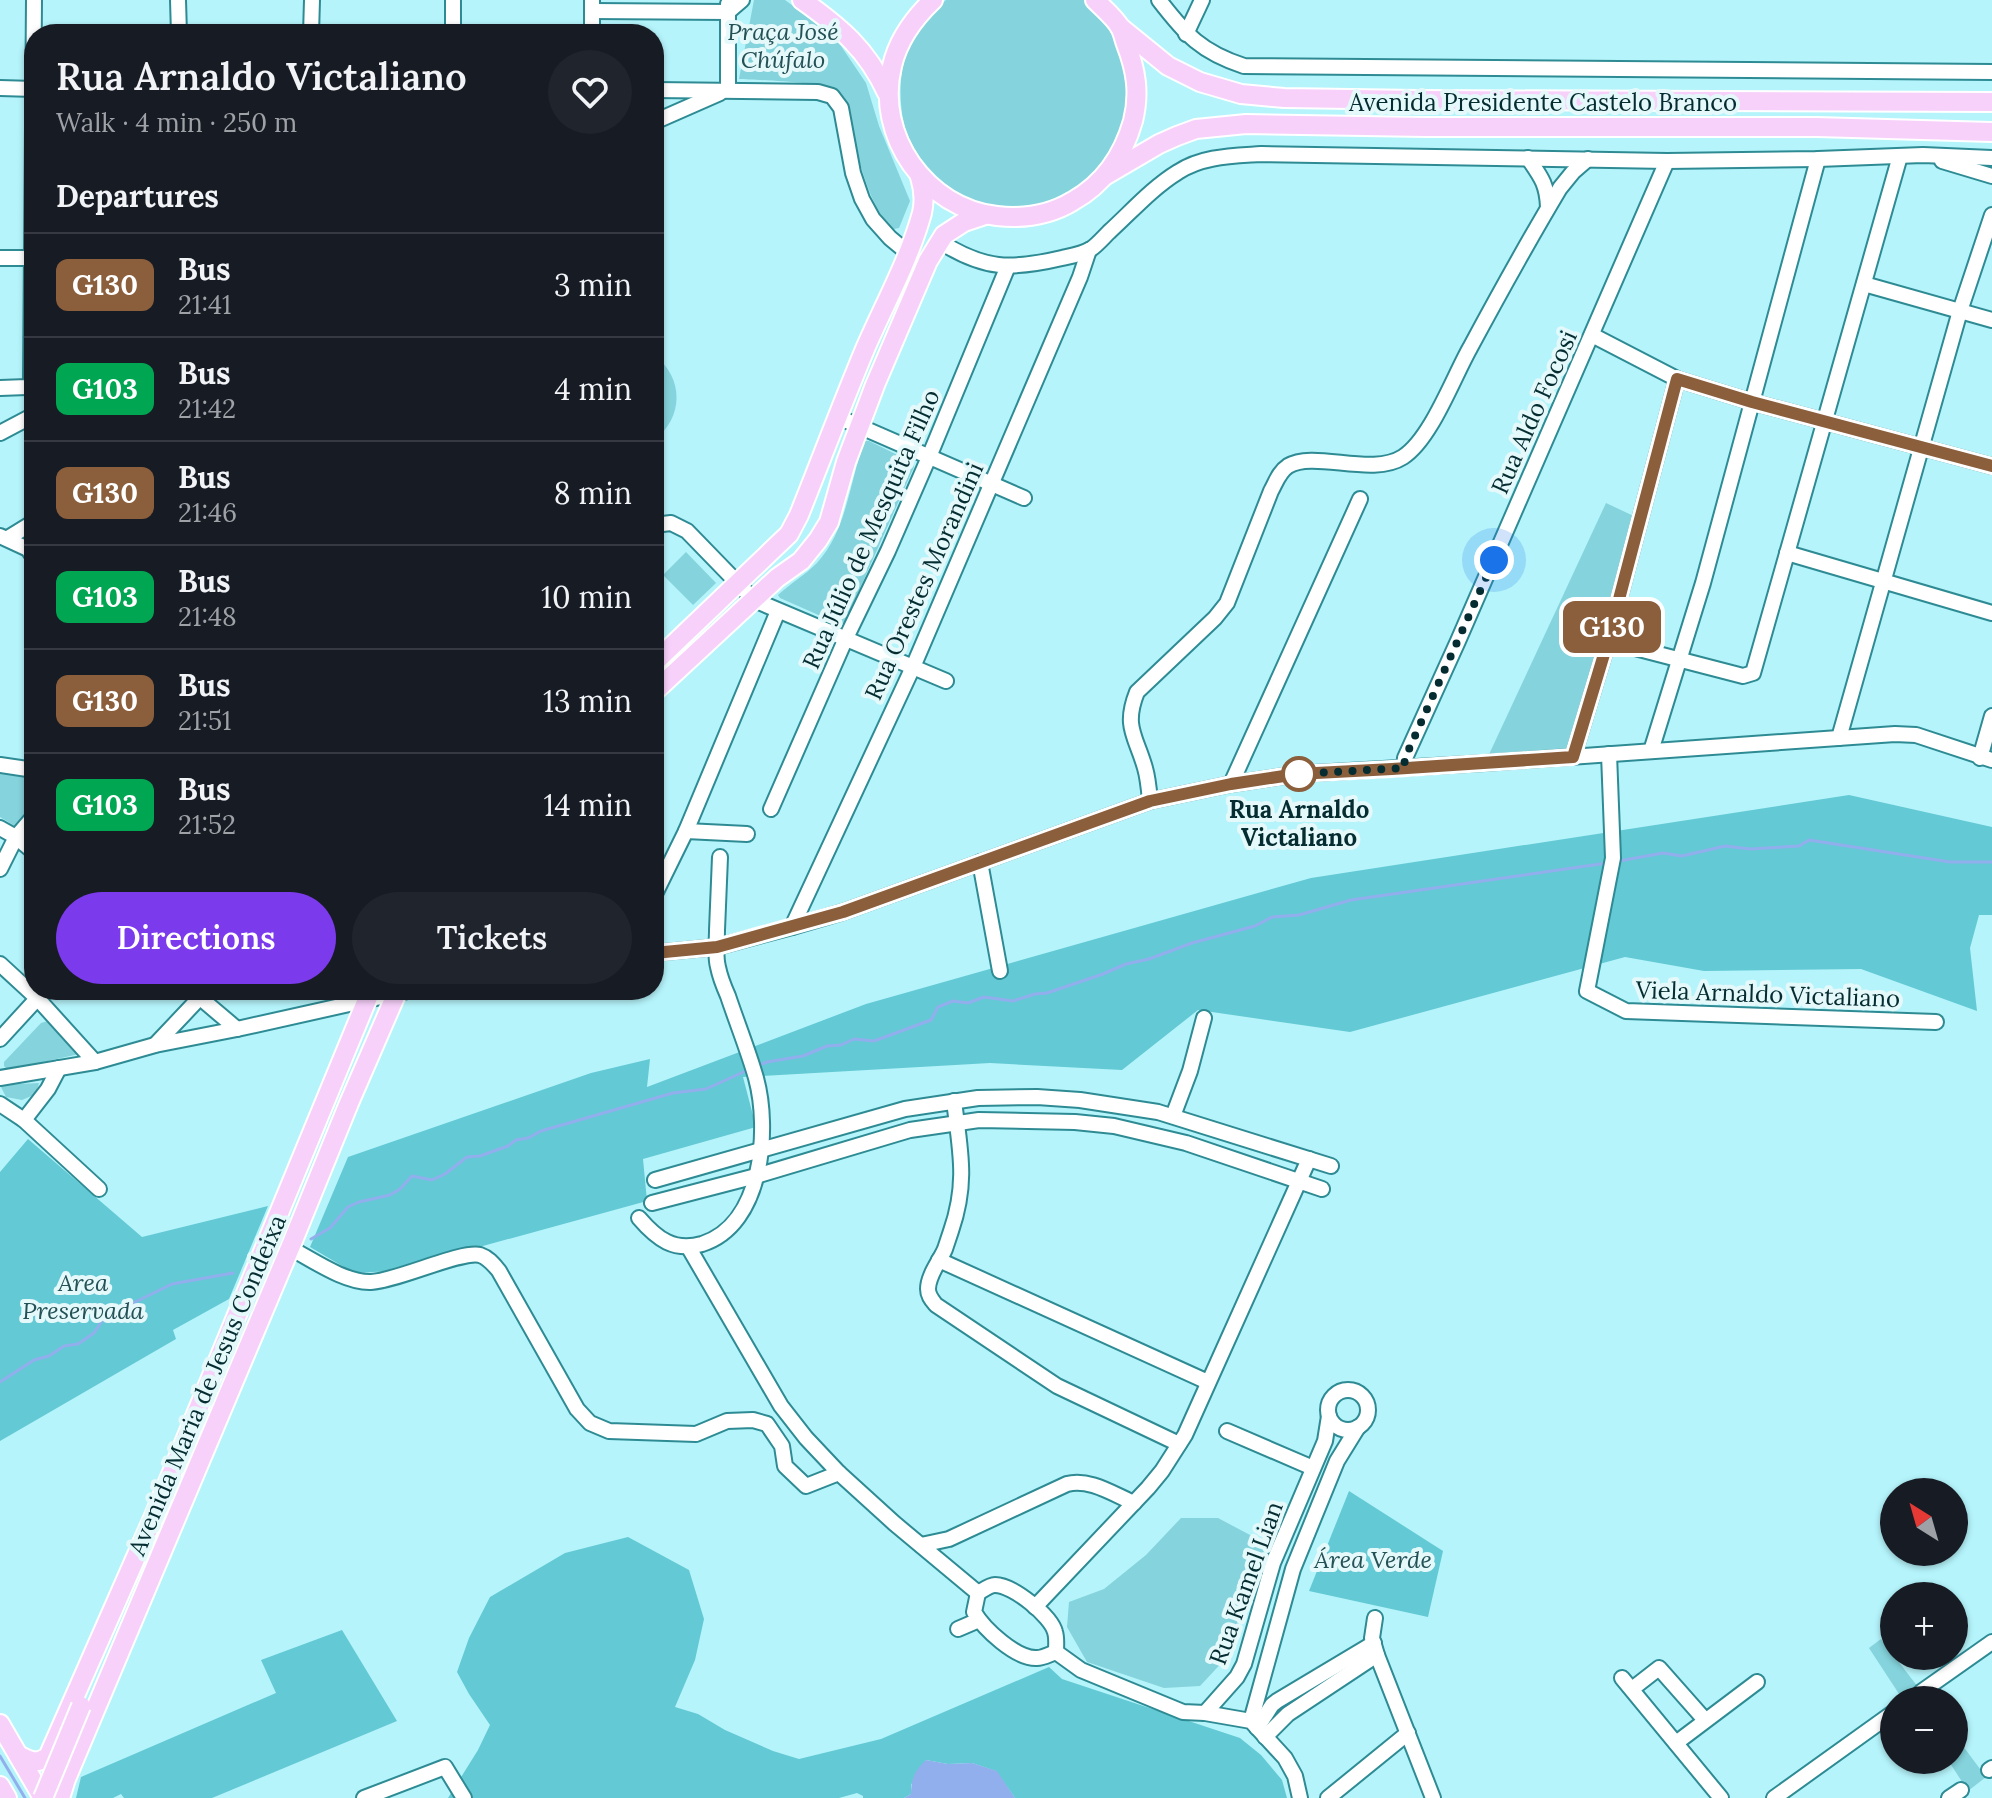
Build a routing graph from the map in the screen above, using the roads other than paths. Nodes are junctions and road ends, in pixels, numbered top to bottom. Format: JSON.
{"nodes":[{"id":1,"x":34,"y":0,"type":"edge"},
{"id":2,"x":178,"y":0,"type":"edge"},
{"id":3,"x":312,"y":0,"type":"edge"},
{"id":4,"x":453,"y":0,"type":"edge"},
{"id":5,"x":742,"y":0,"type":"edge"},
{"id":6,"x":802,"y":0,"type":"edge"},
{"id":7,"x":933,"y":0,"type":"edge"},
{"id":8,"x":1095,"y":0,"type":"edge"},
{"id":9,"x":1159,"y":0,"type":"edge"},
{"id":10,"x":1202,"y":0,"type":"edge"},
{"id":11,"x":592,"y":6,"type":"edge"},
{"id":12,"x":728,"y":6,"type":"edge"},
{"id":13,"x":34,"y":24,"type":"edge"},
{"id":14,"x":179,"y":24,"type":"edge"},
{"id":15,"x":311,"y":24,"type":"edge"},
{"id":16,"x":453,"y":24,"type":"edge"},
{"id":17,"x":1120,"y":27,"type":"junction"},
{"id":18,"x":1186,"y":34,"type":"junction"},
{"id":19,"x":1992,"y":72,"type":"edge"},
{"id":20,"x":0,"y":88,"type":"edge"},
{"id":21,"x":24,"y":89,"type":"edge"},
{"id":22,"x":664,"y":90,"type":"edge"},
{"id":23,"x":728,"y":90,"type":"junction"},
{"id":24,"x":889,"y":95,"type":"junction"},
{"id":25,"x":1992,"y":101,"type":"edge"},
{"id":26,"x":664,"y":118,"type":"edge"},
{"id":27,"x":1992,"y":132,"type":"edge"},
{"id":28,"x":1923,"y":155,"type":"junction"},
{"id":29,"x":1900,"y":156,"type":"junction"},
{"id":30,"x":1528,"y":158,"type":"junction"},
{"id":31,"x":1992,"y":158,"type":"edge"},
{"id":32,"x":1588,"y":159,"type":"junction"},
{"id":33,"x":1818,"y":159,"type":"junction"},
{"id":34,"x":1667,"y":161,"type":"junction"},
{"id":35,"x":1106,"y":175,"type":"junction"},
{"id":36,"x":1992,"y":176,"type":"edge"},
{"id":37,"x":920,"y":177,"type":"junction"},
{"id":38,"x":1548,"y":207,"type":"junction"},
{"id":39,"x":985,"y":215,"type":"junction"},
{"id":40,"x":1992,"y":215,"type":"edge"},
{"id":41,"x":939,"y":241,"type":"junction"},
{"id":42,"x":1089,"y":250,"type":"junction"},
{"id":43,"x":908,"y":253,"type":"junction"},
{"id":44,"x":0,"y":258,"type":"edge"},
{"id":45,"x":24,"y":258,"type":"edge"},
{"id":46,"x":1008,"y":266,"type":"junction"},
{"id":47,"x":1864,"y":284,"type":"junction"},
{"id":48,"x":1960,"y":311,"type":"junction"},
{"id":49,"x":1992,"y":320,"type":"edge"},
{"id":50,"x":1592,"y":335,"type":"junction"},
{"id":51,"x":1677,"y":379,"type":"junction"},
{"id":52,"x":24,"y":387,"type":"edge"},
{"id":53,"x":0,"y":388,"type":"edge"},
{"id":54,"x":1752,"y":402,"type":"junction"},
{"id":55,"x":838,"y":417,"type":"junction"},
{"id":56,"x":24,"y":420,"type":"edge"},
{"id":57,"x":1824,"y":420,"type":"junction"},
{"id":58,"x":860,"y":425,"type":"junction"},
{"id":59,"x":0,"y":433,"type":"edge"},
{"id":60,"x":1923,"y":446,"type":"junction"},
{"id":61,"x":929,"y":457,"type":"junction"},
{"id":62,"x":1992,"y":466,"type":"edge"},
{"id":63,"x":991,"y":485,"type":"junction"},
{"id":64,"x":1024,"y":498,"type":"dead end"},
{"id":65,"x":1360,"y":499,"type":"dead end"},
{"id":66,"x":664,"y":524,"type":"edge"},
{"id":67,"x":24,"y":527,"type":"edge"},
{"id":68,"x":4,"y":537,"type":"edge"},
{"id":69,"x":24,"y":547,"type":"edge"},
{"id":70,"x":1787,"y":553,"type":"junction"},
{"id":71,"x":1883,"y":581,"type":"junction"},
{"id":72,"x":739,"y":583,"type":"junction"},
{"id":73,"x":754,"y":600,"type":"junction"},
{"id":74,"x":778,"y":611,"type":"junction"},
{"id":75,"x":1992,"y":613,"type":"edge"},
{"id":76,"x":846,"y":638,"type":"junction"},
{"id":77,"x":1608,"y":641,"type":"junction"},
{"id":78,"x":664,"y":654,"type":"edge"},
{"id":79,"x":1680,"y":660,"type":"junction"},
{"id":80,"x":913,"y":667,"type":"junction"},
{"id":81,"x":946,"y":681,"type":"dead end"},
{"id":82,"x":664,"y":683,"type":"edge"},
{"id":83,"x":1992,"y":716,"type":"edge"},
{"id":84,"x":1839,"y":738,"type":"junction"},
{"id":85,"x":1651,"y":751,"type":"junction"},
{"id":86,"x":1609,"y":754,"type":"junction"},
{"id":87,"x":1573,"y":757,"type":"junction"},
{"id":88,"x":1986,"y":759,"type":"edge"},
{"id":89,"x":0,"y":765,"type":"edge"},
{"id":90,"x":1404,"y":768,"type":"junction"},
{"id":91,"x":24,"y":769,"type":"edge"},
{"id":92,"x":1231,"y":784,"type":"junction"},
{"id":93,"x":1150,"y":801,"type":"junction"},
{"id":94,"x":771,"y":809,"type":"dead end"},
{"id":95,"x":0,"y":828,"type":"edge"},
{"id":96,"x":24,"y":828,"type":"edge"},
{"id":97,"x":686,"y":831,"type":"junction"},
{"id":98,"x":747,"y":834,"type":"dead end"},
{"id":99,"x":16,"y":837,"type":"junction"},
{"id":100,"x":24,"y":844,"type":"edge"},
{"id":101,"x":720,"y":857,"type":"dead end"},
{"id":102,"x":980,"y":862,"type":"junction"},
{"id":103,"x":0,"y":869,"type":"edge"},
{"id":104,"x":664,"y":876,"type":"edge"},
{"id":105,"x":792,"y":927,"type":"junction"},
{"id":106,"x":717,"y":947,"type":"junction"},
{"id":107,"x":664,"y":952,"type":"edge"},
{"id":108,"x":0,"y":964,"type":"edge"},
{"id":109,"x":1000,"y":971,"type":"dead end"},
{"id":110,"x":24,"y":981,"type":"edge"},
{"id":111,"x":36,"y":1000,"type":"edge"},
{"id":112,"x":47,"y":1000,"type":"edge"},
{"id":113,"x":193,"y":1000,"type":"edge"},
{"id":114,"x":206,"y":1000,"type":"edge"},
{"id":115,"x":350,"y":1000,"type":"edge"},
{"id":116,"x":367,"y":1000,"type":"edge"},
{"id":117,"x":396,"y":1000,"type":"edge"},
{"id":118,"x":1204,"y":1018,"type":"dead end"},
{"id":119,"x":1936,"y":1022,"type":"dead end"},
{"id":120,"x":237,"y":1029,"type":"junction"},
{"id":121,"x":0,"y":1039,"type":"edge"},
{"id":122,"x":155,"y":1045,"type":"junction"},
{"id":123,"x":95,"y":1062,"type":"junction"},
{"id":124,"x":59,"y":1068,"type":"junction"},
{"id":125,"x":0,"y":1078,"type":"edge"},
{"id":126,"x":334,"y":1080,"type":"junction"},
{"id":127,"x":954,"y":1101,"type":"junction"},
{"id":128,"x":349,"y":1103,"type":"junction"},
{"id":129,"x":0,"y":1104,"type":"edge"},
{"id":130,"x":1173,"y":1116,"type":"junction"},
{"id":131,"x":24,"y":1120,"type":"junction"},
{"id":132,"x":957,"y":1123,"type":"junction"},
{"id":133,"x":761,"y":1151,"type":"junction"},
{"id":134,"x":1309,"y":1159,"type":"junction"},
{"id":135,"x":302,"y":1161,"type":"junction"},
{"id":136,"x":1331,"y":1166,"type":"dead end"},
{"id":137,"x":321,"y":1170,"type":"junction"},
{"id":138,"x":756,"y":1176,"type":"junction"},
{"id":139,"x":655,"y":1180,"type":"dead end"},
{"id":140,"x":1299,"y":1181,"type":"junction"},
{"id":141,"x":99,"y":1189,"type":"dead end"},
{"id":142,"x":1322,"y":1189,"type":"dead end"},
{"id":143,"x":652,"y":1203,"type":"dead end"},
{"id":144,"x":639,"y":1218,"type":"dead end"},
{"id":145,"x":290,"y":1248,"type":"junction"},
{"id":146,"x":689,"y":1248,"type":"junction"},
{"id":147,"x":939,"y":1260,"type":"junction"},
{"id":148,"x":1208,"y":1382,"type":"junction"},
{"id":149,"x":1329,"y":1416,"type":"junction"},
{"id":150,"x":1358,"y":1427,"type":"junction"},
{"id":151,"x":1227,"y":1431,"type":"dead end"},
{"id":152,"x":1179,"y":1444,"type":"junction"},
{"id":153,"x":1313,"y":1468,"type":"junction"},
{"id":154,"x":839,"y":1473,"type":"junction"},
{"id":155,"x":1134,"y":1503,"type":"junction"},
{"id":156,"x":154,"y":1516,"type":"junction"},
{"id":157,"x":173,"y":1528,"type":"junction"},
{"id":158,"x":949,"y":1539,"type":"junction"},
{"id":159,"x":921,"y":1545,"type":"junction"},
{"id":160,"x":940,"y":1562,"type":"junction"},
{"id":161,"x":1273,"y":1563,"type":"junction"},
{"id":162,"x":1293,"y":1569,"type":"junction"},
{"id":163,"x":978,"y":1593,"type":"junction"},
{"id":164,"x":1035,"y":1607,"type":"junction"},
{"id":165,"x":1375,"y":1618,"type":"dead end"},
{"id":166,"x":979,"y":1620,"type":"junction"},
{"id":167,"x":958,"y":1629,"type":"dead end"},
{"id":168,"x":1254,"y":1634,"type":"junction"},
{"id":169,"x":1274,"y":1639,"type":"junction"},
{"id":170,"x":1992,"y":1642,"type":"edge"},
{"id":171,"x":1375,"y":1649,"type":"junction"},
{"id":172,"x":1056,"y":1652,"type":"junction"},
{"id":173,"x":1757,"y":1682,"type":"dead end"},
{"id":174,"x":1305,"y":1684,"type":"junction"},
{"id":175,"x":1930,"y":1686,"type":"edge"},
{"id":176,"x":1307,"y":1702,"type":"junction"},
{"id":177,"x":86,"y":1707,"type":"junction"},
{"id":178,"x":1205,"y":1713,"type":"junction"},
{"id":179,"x":1705,"y":1720,"type":"junction"},
{"id":180,"x":1880,"y":1722,"type":"edge"},
{"id":181,"x":0,"y":1724,"type":"edge"},
{"id":182,"x":1258,"y":1729,"type":"junction"},
{"id":183,"x":1408,"y":1733,"type":"junction"},
{"id":184,"x":1676,"y":1743,"type":"junction"},
{"id":185,"x":18,"y":1755,"type":"junction"},
{"id":186,"x":48,"y":1757,"type":"junction"},
{"id":187,"x":66,"y":1779,"type":"junction"},
{"id":188,"x":43,"y":1798,"type":"edge"},
{"id":189,"x":53,"y":1798,"type":"edge"},
{"id":190,"x":60,"y":1798,"type":"edge"},
{"id":191,"x":364,"y":1798,"type":"edge"},
{"id":192,"x":464,"y":1798,"type":"edge"},
{"id":193,"x":1300,"y":1798,"type":"edge"},
{"id":194,"x":1328,"y":1798,"type":"edge"},
{"id":195,"x":1433,"y":1798,"type":"edge"},
{"id":196,"x":1721,"y":1798,"type":"edge"},
{"id":197,"x":1774,"y":1798,"type":"edge"}],
"edges":[{"from":1,"to":13,"type":"street"},
{"from":2,"to":14,"type":"street"},
{"from":3,"to":15,"type":"street"},
{"from":4,"to":16,"type":"street"},
{"from":5,"to":12,"type":"street"},
{"from":6,"to":24,"type":"main road"},
{"from":7,"to":24,"type":"main road"},
{"from":8,"to":17,"type":"main road"},
{"from":9,"to":18,"type":"street","name":"Avenida Presidente Castelo Branco"},
{"from":10,"to":18,"type":"street"},
{"from":11,"to":12,"type":"street"},
{"from":12,"to":23,"type":"street"},
{"from":17,"to":25,"type":"main road","name":"Avenida Presidente Castelo Branco"},
{"from":17,"to":35,"type":"main road"},
{"from":18,"to":19,"type":"street","name":"Avenida Presidente Castelo Branco"},
{"from":20,"to":21,"type":"street"},
{"from":22,"to":23,"type":"street"},
{"from":23,"to":26,"type":"street"},
{"from":23,"to":43,"type":"street"},
{"from":24,"to":37,"type":"main road"},
{"from":27,"to":35,"type":"main road","name":"Avenida Presidente Castelo Branco"},
{"from":28,"to":29,"type":"street"},
{"from":28,"to":31,"type":"street"},
{"from":28,"to":36,"type":"street"},
{"from":29,"to":33,"type":"street"},
{"from":29,"to":47,"type":"street"},
{"from":30,"to":32,"type":"street"},
{"from":30,"to":38,"type":"street"},
{"from":30,"to":42,"type":"street"},
{"from":32,"to":34,"type":"street"},
{"from":32,"to":38,"type":"street"},
{"from":33,"to":34,"type":"street"},
{"from":33,"to":54,"type":"street"},
{"from":34,"to":50,"type":"street","name":"Rua Aldo Focosi"},
{"from":35,"to":39,"type":"main road"},
{"from":37,"to":39,"type":"main road"},
{"from":37,"to":43,"type":"main road"},
{"from":38,"to":93,"type":"street"},
{"from":39,"to":41,"type":"main road"},
{"from":40,"to":48,"type":"street"},
{"from":41,"to":46,"type":"street"},
{"from":41,"to":58,"type":"main road"},
{"from":42,"to":46,"type":"street"},
{"from":42,"to":63,"type":"street","name":"Rua Orestes Morandini"},
{"from":43,"to":55,"type":"main road"},
{"from":44,"to":45,"type":"street"},
{"from":46,"to":61,"type":"street","name":"Rua Júlio de Mesquita Filho"},
{"from":47,"to":48,"type":"street"},
{"from":47,"to":57,"type":"street"},
{"from":48,"to":49,"type":"street"},
{"from":48,"to":60,"type":"street"},
{"from":50,"to":51,"type":"street"},
{"from":50,"to":90,"type":"street","name":"Rua Aldo Focosi"},
{"from":51,"to":54,"type":"street"},
{"from":51,"to":77,"type":"street"},
{"from":52,"to":53,"type":"street"},
{"from":54,"to":57,"type":"street"},
{"from":54,"to":79,"type":"street"},
{"from":55,"to":58,"type":"street"},
{"from":55,"to":72,"type":"main road"},
{"from":56,"to":59,"type":"street"},
{"from":57,"to":60,"type":"street"},
{"from":57,"to":70,"type":"street"},
{"from":58,"to":61,"type":"street"},
{"from":58,"to":73,"type":"main road"},
{"from":60,"to":62,"type":"street"},
{"from":60,"to":71,"type":"street"},
{"from":61,"to":63,"type":"street"},
{"from":61,"to":76,"type":"street","name":"Rua Júlio de Mesquita Filho"},
{"from":63,"to":64,"type":"street"},
{"from":63,"to":80,"type":"street","name":"Rua Orestes Morandini"},
{"from":65,"to":92,"type":"street"},
{"from":66,"to":72,"type":"street"},
{"from":67,"to":68,"type":"street"},
{"from":68,"to":69,"type":"street"},
{"from":70,"to":71,"type":"street"},
{"from":70,"to":79,"type":"street"},
{"from":71,"to":75,"type":"street"},
{"from":71,"to":84,"type":"street"},
{"from":72,"to":73,"type":"street"},
{"from":72,"to":78,"type":"main road"},
{"from":73,"to":74,"type":"street"},
{"from":73,"to":82,"type":"main road"},
{"from":74,"to":76,"type":"street"},
{"from":74,"to":97,"type":"street"},
{"from":76,"to":80,"type":"street"},
{"from":76,"to":94,"type":"street","name":"Rua Júlio de Mesquita Filho"},
{"from":77,"to":79,"type":"street"},
{"from":77,"to":87,"type":"street"},
{"from":79,"to":85,"type":"street"},
{"from":80,"to":81,"type":"street"},
{"from":80,"to":105,"type":"street","name":"Rua Orestes Morandini"},
{"from":83,"to":88,"type":"street"},
{"from":84,"to":85,"type":"street"},
{"from":84,"to":88,"type":"street"},
{"from":85,"to":86,"type":"street"},
{"from":86,"to":87,"type":"street"},
{"from":86,"to":119,"type":"street","name":"Viela Arnaldo Victaliano"},
{"from":87,"to":90,"type":"street"},
{"from":89,"to":91,"type":"street"},
{"from":90,"to":92,"type":"street"},
{"from":92,"to":93,"type":"street"},
{"from":93,"to":102,"type":"street"},
{"from":95,"to":99,"type":"street"},
{"from":96,"to":99,"type":"street"},
{"from":97,"to":98,"type":"street"},
{"from":97,"to":104,"type":"street"},
{"from":99,"to":100,"type":"street"},
{"from":99,"to":103,"type":"street"},
{"from":101,"to":106,"type":"street"},
{"from":102,"to":105,"type":"street"},
{"from":102,"to":109,"type":"street"},
{"from":105,"to":106,"type":"street"},
{"from":106,"to":107,"type":"street"},
{"from":106,"to":133,"type":"street"},
{"from":108,"to":110,"type":"street"},
{"from":111,"to":121,"type":"street"},
{"from":112,"to":123,"type":"street"},
{"from":113,"to":122,"type":"street"},
{"from":114,"to":120,"type":"street"},
{"from":115,"to":120,"type":"street"},
{"from":116,"to":126,"type":"main road","name":"Avenida Maria de Jesus Condeixa"},
{"from":117,"to":128,"type":"main road","name":"Avenida Maria de Jesus Condeixa"},
{"from":118,"to":130,"type":"street"},
{"from":120,"to":122,"type":"street"},
{"from":122,"to":123,"type":"street"},
{"from":123,"to":124,"type":"street"},
{"from":124,"to":125,"type":"street"},
{"from":124,"to":131,"type":"street"},
{"from":126,"to":128,"type":"main road"},
{"from":126,"to":135,"type":"main road","name":"Avenida Maria de Jesus Condeixa"},
{"from":127,"to":130,"type":"street"},
{"from":127,"to":132,"type":"street"},
{"from":127,"to":133,"type":"street"},
{"from":128,"to":137,"type":"main road","name":"Avenida Maria de Jesus Condeixa"},
{"from":129,"to":131,"type":"street"},
{"from":130,"to":134,"type":"street"},
{"from":131,"to":141,"type":"street"},
{"from":132,"to":138,"type":"street"},
{"from":132,"to":140,"type":"street"},
{"from":132,"to":147,"type":"street"},
{"from":133,"to":138,"type":"street"},
{"from":133,"to":139,"type":"street"},
{"from":134,"to":136,"type":"street"},
{"from":134,"to":140,"type":"street"},
{"from":135,"to":137,"type":"main road"},
{"from":135,"to":156,"type":"main road","name":"Avenida Maria de Jesus Condeixa"},
{"from":137,"to":145,"type":"main road","name":"Avenida Maria de Jesus Condeixa"},
{"from":138,"to":143,"type":"street"},
{"from":138,"to":146,"type":"street"},
{"from":140,"to":142,"type":"street"},
{"from":140,"to":148,"type":"street"},
{"from":144,"to":146,"type":"street"},
{"from":145,"to":154,"type":"street"},
{"from":145,"to":157,"type":"main road","name":"Avenida Maria de Jesus Condeixa"},
{"from":146,"to":154,"type":"street"},
{"from":147,"to":148,"type":"street"},
{"from":147,"to":152,"type":"street"},
{"from":148,"to":152,"type":"street"},
{"from":149,"to":150,"type":"street"},
{"from":149,"to":150,"type":"street"},
{"from":149,"to":153,"type":"street","name":"Rua Kamel Lian"},
{"from":150,"to":162,"type":"street","name":"Rua Kamel Lian"},
{"from":151,"to":153,"type":"street"},
{"from":152,"to":155,"type":"street"},
{"from":153,"to":161,"type":"street","name":"Rua Kamel Lian"},
{"from":154,"to":159,"type":"street"},
{"from":155,"to":158,"type":"street"},
{"from":155,"to":164,"type":"street"},
{"from":156,"to":177,"type":"main road"},
{"from":156,"to":186,"type":"main road","name":"Avenida Maria de Jesus Condeixa"},
{"from":157,"to":177,"type":"main road"},
{"from":157,"to":187,"type":"main road","name":"Avenida Maria de Jesus Condeixa"},
{"from":158,"to":159,"type":"street"},
{"from":158,"to":160,"type":"street"},
{"from":159,"to":160,"type":"street"},
{"from":160,"to":163,"type":"street"},
{"from":161,"to":162,"type":"street"},
{"from":161,"to":168,"type":"street","name":"Rua Kamel Lian"},
{"from":162,"to":169,"type":"street","name":"Rua Kamel Lian"},
{"from":163,"to":164,"type":"street"},
{"from":163,"to":166,"type":"street"},
{"from":164,"to":172,"type":"street"},
{"from":165,"to":171,"type":"street"},
{"from":166,"to":167,"type":"street"},
{"from":166,"to":172,"type":"street"},
{"from":168,"to":169,"type":"street"},
{"from":168,"to":178,"type":"street","name":"Rua Kamel Lian"},
{"from":169,"to":182,"type":"street","name":"Rua Kamel Lian"},
{"from":170,"to":175,"type":"street"},
{"from":171,"to":174,"type":"street"},
{"from":171,"to":176,"type":"street"},
{"from":171,"to":183,"type":"street"},
{"from":172,"to":178,"type":"street"},
{"from":173,"to":179,"type":"street"},
{"from":174,"to":176,"type":"street"},
{"from":174,"to":182,"type":"street"},
{"from":176,"to":182,"type":"street"},
{"from":177,"to":188,"type":"main road","bridge":true},
{"from":177,"to":189,"type":"main road"},
{"from":178,"to":182,"type":"street"},
{"from":179,"to":184,"type":"street"},
{"from":179,"to":184,"type":"street"},
{"from":180,"to":197,"type":"street"},
{"from":181,"to":185,"type":"main road"},
{"from":182,"to":193,"type":"street"},
{"from":183,"to":194,"type":"street"},
{"from":183,"to":195,"type":"street"},
{"from":184,"to":196,"type":"street"},
{"from":185,"to":186,"type":"main road"},
{"from":185,"to":188,"type":"main road"},
{"from":186,"to":187,"type":"main road"},
{"from":187,"to":190,"type":"main road","name":"Avenida Maria de Jesus Condeixa"},
{"from":191,"to":192,"type":"street"}]}
